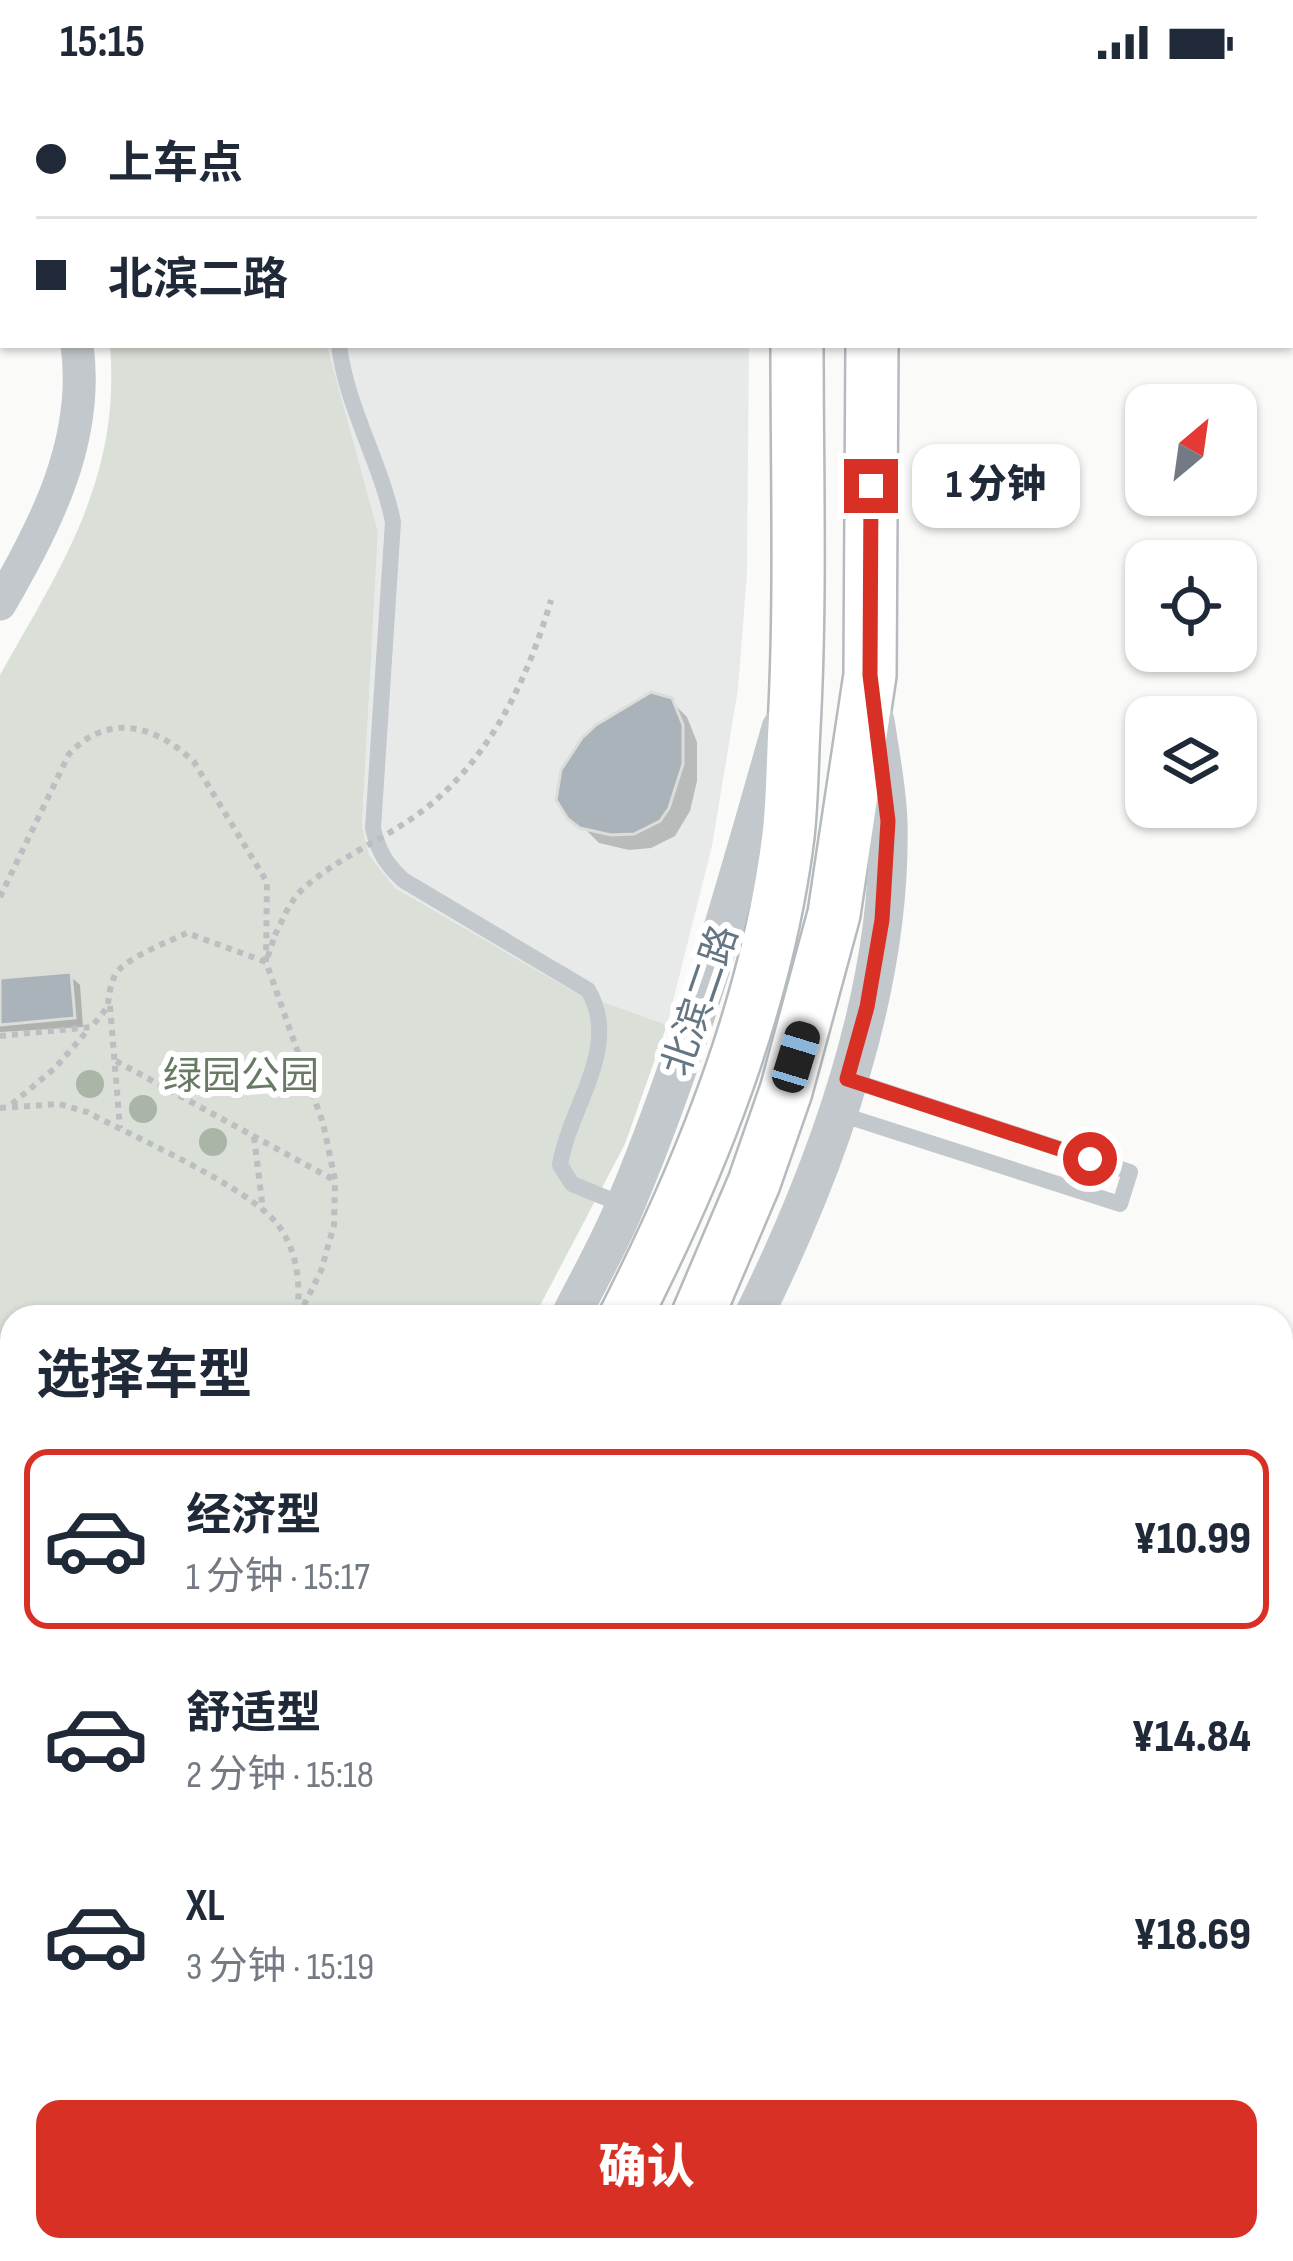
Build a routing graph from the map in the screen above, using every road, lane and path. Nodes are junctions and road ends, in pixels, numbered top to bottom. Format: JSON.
{"nodes":[{"id":1,"x":77,"y":348,"type":"edge"},
{"id":2,"x":340,"y":348,"type":"edge"},
{"id":3,"x":797,"y":348,"type":"edge"},
{"id":4,"x":872,"y":348,"type":"edge"},
{"id":5,"x":551,"y":600,"type":"dead end"},
{"id":6,"x":0,"y":604,"type":"edge"},
{"id":7,"x":797,"y":670,"type":"junction"},
{"id":8,"x":870,"y":675,"type":"junction"},
{"id":9,"x":0,"y":897,"type":"edge"},
{"id":10,"x":266,"y":962,"type":"junction"},
{"id":11,"x":110,"y":1006,"type":"junction"},
{"id":12,"x":91,"y":1027,"type":"junction"},
{"id":13,"x":0,"y":1036,"type":"edge"},
{"id":14,"x":116,"y":1061,"type":"junction"},
{"id":15,"x":842,"y":1096,"type":"junction"},
{"id":16,"x":10,"y":1105,"type":"junction"},
{"id":17,"x":0,"y":1108,"type":"edge"},
{"id":18,"x":120,"y":1130,"type":"junction"},
{"id":19,"x":254,"y":1137,"type":"junction"},
{"id":20,"x":335,"y":1180,"type":"junction"},
{"id":21,"x":626,"y":1206,"type":"junction"},
{"id":22,"x":263,"y":1210,"type":"junction"},
{"id":23,"x":298,"y":1305,"type":"edge"},
{"id":24,"x":303,"y":1305,"type":"edge"},
{"id":25,"x":576,"y":1305,"type":"edge"},
{"id":26,"x":631,"y":1305,"type":"edge"},
{"id":27,"x":702,"y":1305,"type":"edge"},
{"id":28,"x":758,"y":1305,"type":"edge"}],
"edges":[{"from":1,"to":6,"type":"street"},
{"from":2,"to":21,"type":"lane"},
{"from":3,"to":7,"type":"main road","name":"北滨二路"},
{"from":4,"to":8,"type":"main road"},
{"from":5,"to":10,"type":"path","bridge":true},
{"from":7,"to":21,"type":"street","name":"北滨二路"},
{"from":7,"to":26,"type":"main road","name":"北滨二路"},
{"from":8,"to":15,"type":"street"},
{"from":8,"to":27,"type":"main road"},
{"from":9,"to":10,"type":"path"},
{"from":10,"to":11,"type":"path"},
{"from":10,"to":20,"type":"path"},
{"from":11,"to":12,"type":"path"},
{"from":11,"to":14,"type":"path"},
{"from":12,"to":13,"type":"path"},
{"from":12,"to":16,"type":"path"},
{"from":14,"to":18,"type":"path"},
{"from":14,"to":19,"type":"path"},
{"from":15,"to":15,"type":"lane"},
{"from":15,"to":28,"type":"street"},
{"from":16,"to":17,"type":"path"},
{"from":16,"to":18,"type":"path"},
{"from":18,"to":22,"type":"path"},
{"from":19,"to":20,"type":"path"},
{"from":19,"to":22,"type":"path"},
{"from":20,"to":24,"type":"path"},
{"from":21,"to":25,"type":"street","name":"北滨二路"},
{"from":22,"to":23,"type":"path"}]}
